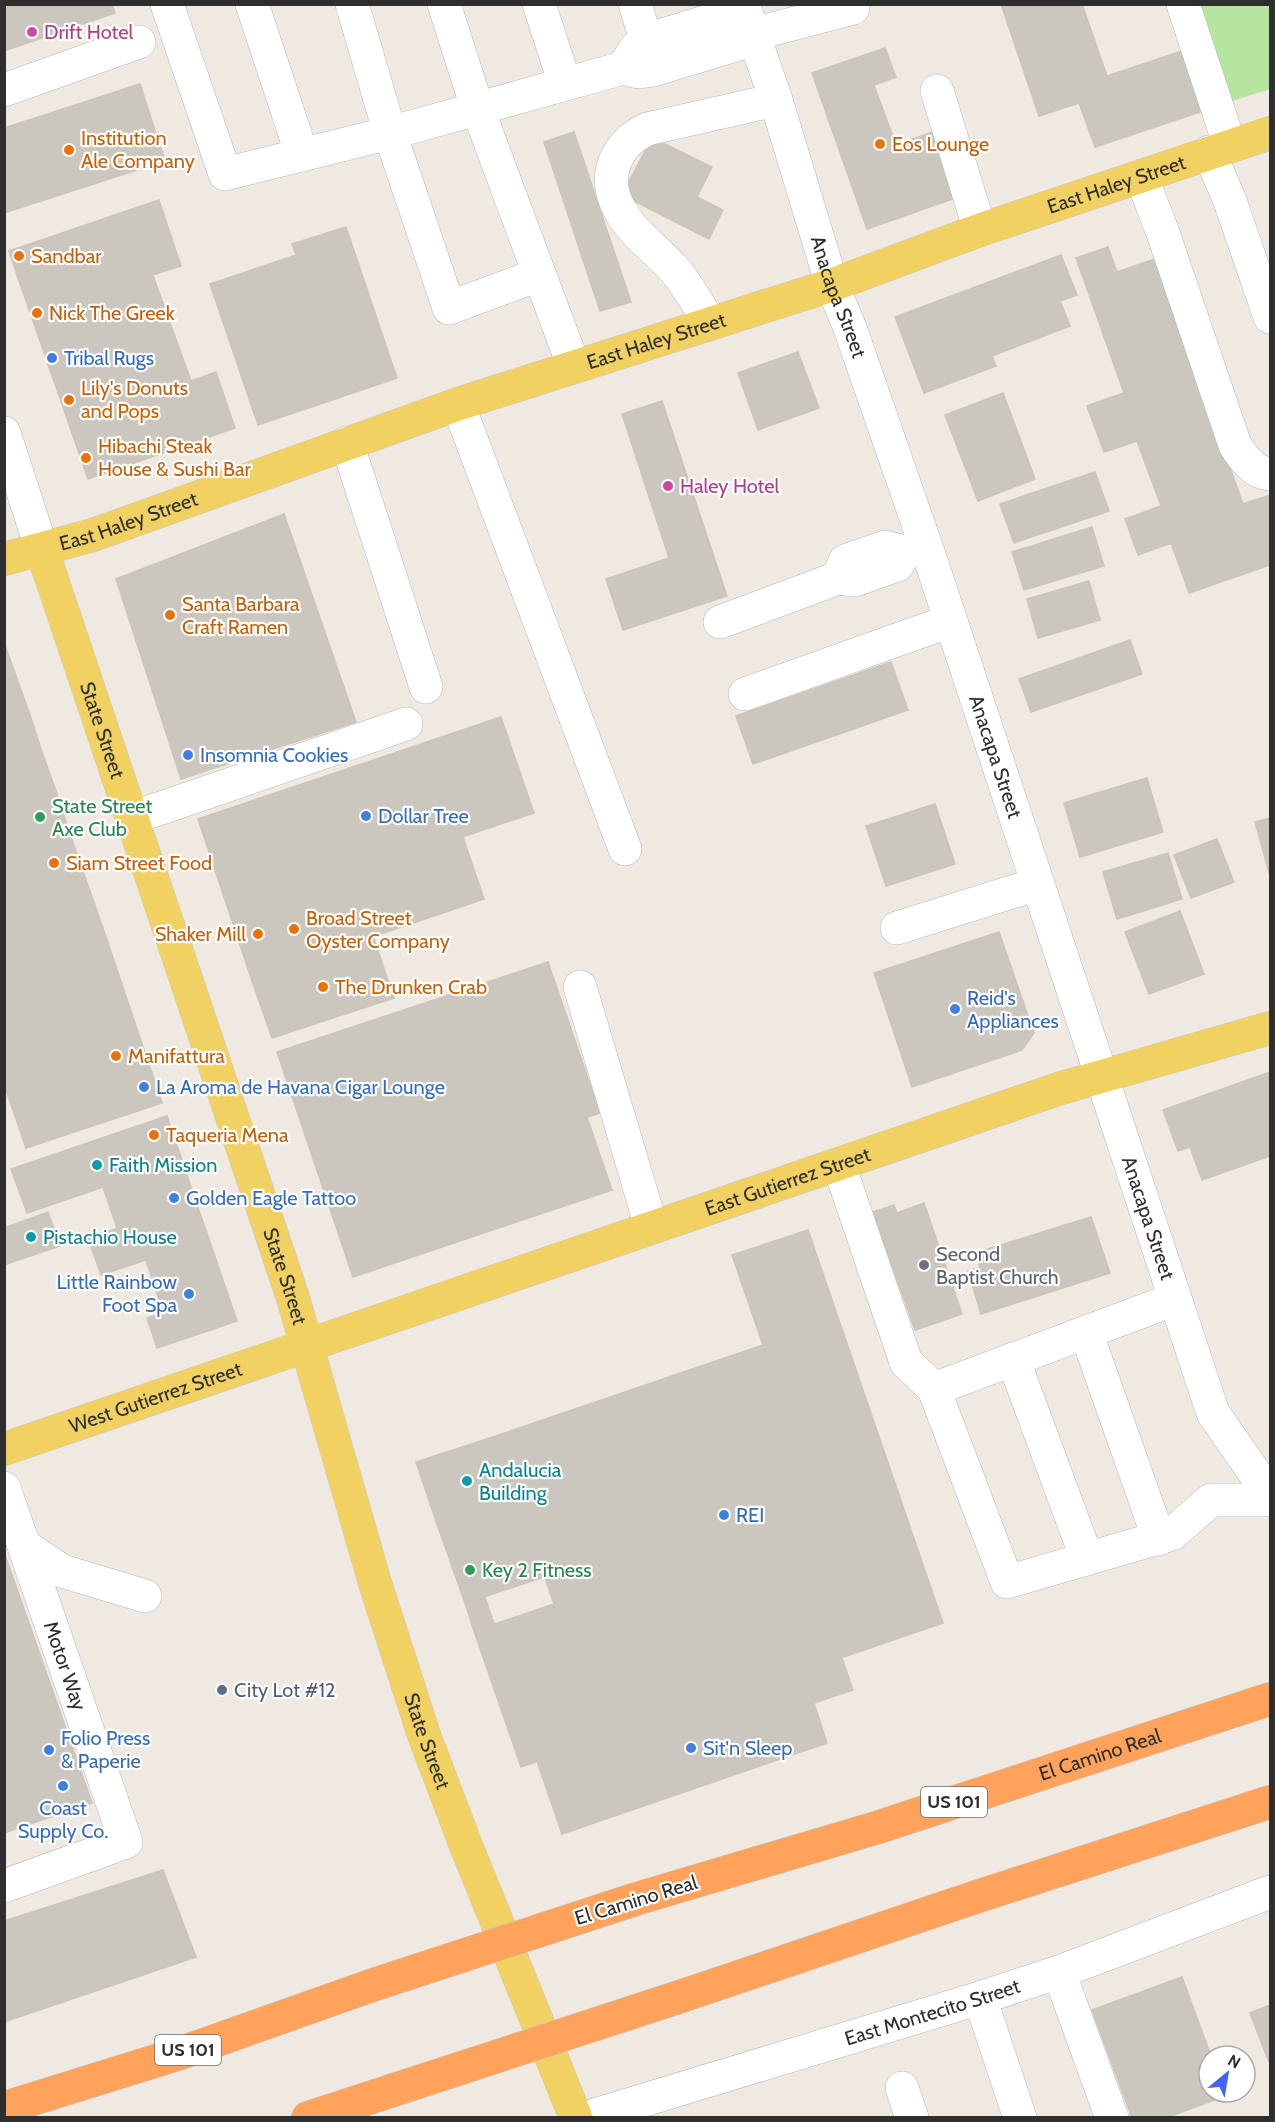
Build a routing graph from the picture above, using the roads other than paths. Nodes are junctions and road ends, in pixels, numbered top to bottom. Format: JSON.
{"nodes":[{"id":1,"x":167,"y":4,"type":"edge"},
{"id":2,"x":252,"y":4,"type":"edge"},
{"id":3,"x":352,"y":4,"type":"edge"},
{"id":4,"x":444,"y":4,"type":"edge"},
{"id":5,"x":539,"y":4,"type":"edge"},
{"id":6,"x":635,"y":4,"type":"edge"},
{"id":7,"x":1184,"y":4,"type":"edge"},
{"id":8,"x":853,"y":8,"type":"dead end"},
{"id":9,"x":750,"y":22,"type":"edge"},
{"id":10,"x":646,"y":40,"type":"junction"},
{"id":11,"x":139,"y":42,"type":"dead end"},
{"id":12,"x":623,"y":68,"type":"junction"},
{"id":13,"x":565,"y":84,"type":"junction"},
{"id":14,"x":4,"y":90,"type":"edge"},
{"id":15,"x":937,"y":91,"type":"dead end"},
{"id":16,"x":776,"y":100,"type":"junction"},
{"id":17,"x":477,"y":107,"type":"junction"},
{"id":18,"x":390,"y":133,"type":"junction"},
{"id":19,"x":1270,"y":133,"type":"edge"},
{"id":20,"x":1220,"y":149,"type":"junction"},
{"id":21,"x":302,"y":155,"type":"junction"},
{"id":22,"x":1141,"y":176,"type":"junction"},
{"id":23,"x":980,"y":230,"type":"junction"},
{"id":24,"x":538,"y":275,"type":"junction"},
{"id":25,"x":832,"y":285,"type":"junction"},
{"id":26,"x":1270,"y":317,"type":"edge"},
{"id":27,"x":709,"y":322,"type":"junction"},
{"id":28,"x":574,"y":367,"type":"junction"},
{"id":29,"x":458,"y":404,"type":"junction"},
{"id":30,"x":4,"y":433,"type":"edge"},
{"id":31,"x":347,"y":443,"type":"junction"},
{"id":32,"x":1270,"y":474,"type":"edge"},
{"id":33,"x":915,"y":548,"type":"junction"},
{"id":34,"x":42,"y":550,"type":"junction"},
{"id":35,"x":4,"y":559,"type":"edge"},
{"id":36,"x":950,"y":621,"type":"junction"},
{"id":37,"x":720,"y":622,"type":"dead end"},
{"id":38,"x":426,"y":687,"type":"dead end"},
{"id":39,"x":746,"y":694,"type":"dead end"},
{"id":40,"x":406,"y":723,"type":"dead end"},
{"id":41,"x":132,"y":818,"type":"junction"},
{"id":42,"x":625,"y":849,"type":"dead end"},
{"id":43,"x":1037,"y":884,"type":"junction"},
{"id":44,"x":897,"y":928,"type":"dead end"},
{"id":45,"x":580,"y":987,"type":"dead end"},
{"id":46,"x":1270,"y":1028,"type":"edge"},
{"id":47,"x":1101,"y":1075,"type":"junction"},
{"id":48,"x":839,"y":1165,"type":"junction"},
{"id":49,"x":651,"y":1226,"type":"junction"},
{"id":50,"x":1175,"y":1299,"type":"junction"},
{"id":51,"x":1086,"y":1332,"type":"junction"},
{"id":52,"x":308,"y":1346,"type":"junction"},
{"id":53,"x":1013,"y":1359,"type":"junction"},
{"id":54,"x":934,"y":1389,"type":"junction"},
{"id":55,"x":4,"y":1449,"type":"edge"},
{"id":56,"x":4,"y":1488,"type":"edge"},
{"id":57,"x":1270,"y":1495,"type":"edge"},
{"id":58,"x":1270,"y":1500,"type":"edge"},
{"id":59,"x":1159,"y":1539,"type":"junction"},
{"id":60,"x":26,"y":1547,"type":"junction"},
{"id":61,"x":1087,"y":1559,"type":"junction"},
{"id":62,"x":145,"y":1596,"type":"dead end"},
{"id":63,"x":1270,"y":1689,"type":"edge"},
{"id":64,"x":1270,"y":1699,"type":"edge"},
{"id":65,"x":1183,"y":1727,"type":"junction"},
{"id":66,"x":1270,"y":1802,"type":"edge"},
{"id":67,"x":4,"y":1886,"type":"edge"},
{"id":68,"x":1270,"y":1892,"type":"edge"},
{"id":69,"x":1059,"y":1972,"type":"junction"},
{"id":70,"x":980,"y":1998,"type":"junction"},
{"id":71,"x":4,"y":2109,"type":"edge"},
{"id":72,"x":583,"y":2117,"type":"edge"},
{"id":73,"x":308,"y":2118,"type":"edge"},
{"id":74,"x":1020,"y":2118,"type":"edge"},
{"id":75,"x":1112,"y":2118,"type":"edge"}],
"edges":[{"from":1,"to":21,"type":"street"},
{"from":2,"to":21,"type":"street"},
{"from":3,"to":18,"type":"street"},
{"from":4,"to":17,"type":"street"},
{"from":5,"to":13,"type":"street"},
{"from":6,"to":10,"type":"street"},
{"from":7,"to":20,"type":"street"},
{"from":8,"to":9,"type":"street"},
{"from":9,"to":10,"type":"street"},
{"from":9,"to":12,"type":"street"},
{"from":9,"to":16,"type":"street","name":"Anacapa Street"},
{"from":10,"to":12,"type":"street"},
{"from":11,"to":14,"type":"street"},
{"from":12,"to":13,"type":"street"},
{"from":13,"to":17,"type":"street"},
{"from":15,"to":23,"type":"street"},
{"from":16,"to":25,"type":"street","name":"Anacapa Street"},
{"from":16,"to":27,"type":"street"},
{"from":17,"to":18,"type":"street"},
{"from":17,"to":24,"type":"street"},
{"from":18,"to":21,"type":"street"},
{"from":18,"to":24,"type":"street"},
{"from":19,"to":20,"type":"main road","name":"East Haley Street"},
{"from":20,"to":22,"type":"main road","name":"East Haley Street"},
{"from":20,"to":26,"type":"street"},
{"from":22,"to":23,"type":"main road","name":"East Haley Street"},
{"from":22,"to":32,"type":"street"},
{"from":23,"to":25,"type":"main road","name":"East Haley Street"},
{"from":24,"to":28,"type":"street"},
{"from":25,"to":27,"type":"main road","name":"East Haley Street"},
{"from":25,"to":33,"type":"street","name":"Anacapa Street"},
{"from":27,"to":28,"type":"main road","name":"East Haley Street"},
{"from":28,"to":29,"type":"main road","name":"East Haley Street"},
{"from":29,"to":31,"type":"main road","name":"East Haley Street"},
{"from":29,"to":42,"type":"street"},
{"from":30,"to":34,"type":"street","name":"State Street"},
{"from":31,"to":34,"type":"main road","name":"East Haley Street"},
{"from":31,"to":38,"type":"street"},
{"from":33,"to":36,"type":"street","name":"Anacapa Street"},
{"from":33,"to":37,"type":"street"},
{"from":34,"to":35,"type":"main road","name":"East Haley Street"},
{"from":34,"to":41,"type":"main road","name":"State Street"},
{"from":36,"to":39,"type":"street"},
{"from":36,"to":43,"type":"street","name":"Anacapa Street"},
{"from":40,"to":41,"type":"street"},
{"from":41,"to":52,"type":"main road","name":"State Street"},
{"from":43,"to":44,"type":"street"},
{"from":43,"to":47,"type":"street","name":"Anacapa Street"},
{"from":45,"to":49,"type":"street"},
{"from":46,"to":47,"type":"main road","name":"East Gutierrez Street"},
{"from":47,"to":48,"type":"main road","name":"East Gutierrez Street"},
{"from":47,"to":50,"type":"street","name":"Anacapa Street"},
{"from":48,"to":49,"type":"main road","name":"East Gutierrez Street"},
{"from":48,"to":54,"type":"street"},
{"from":49,"to":52,"type":"main road","name":"East Gutierrez Street"},
{"from":50,"to":51,"type":"street"},
{"from":50,"to":57,"type":"street","name":"Anacapa Street"},
{"from":51,"to":53,"type":"street"},
{"from":51,"to":59,"type":"street"},
{"from":52,"to":55,"type":"main road","name":"West Gutierrez Street"},
{"from":52,"to":72,"type":"main road","name":"State Street"},
{"from":53,"to":54,"type":"street"},
{"from":53,"to":61,"type":"street"},
{"from":54,"to":61,"type":"street"},
{"from":56,"to":60,"type":"street","name":"Motor Way"},
{"from":58,"to":59,"type":"street"},
{"from":59,"to":61,"type":"street"},
{"from":60,"to":62,"type":"street"},
{"from":60,"to":67,"type":"street","name":"Motor Way"},
{"from":63,"to":65,"type":"highway"},
{"from":64,"to":65,"type":"highway","name":"El Camino Real","number":"US 101"},
{"from":65,"to":71,"type":"highway","name":"El Camino Real","number":"US 101","bridge":true},
{"from":66,"to":73,"type":"highway","bridge":true},
{"from":68,"to":69,"type":"street","name":"East Montecito Street"},
{"from":69,"to":70,"type":"street","name":"East Montecito Street"},
{"from":69,"to":75,"type":"street"},
{"from":70,"to":72,"type":"street","name":"East Montecito Street"},
{"from":70,"to":74,"type":"street"}]}
